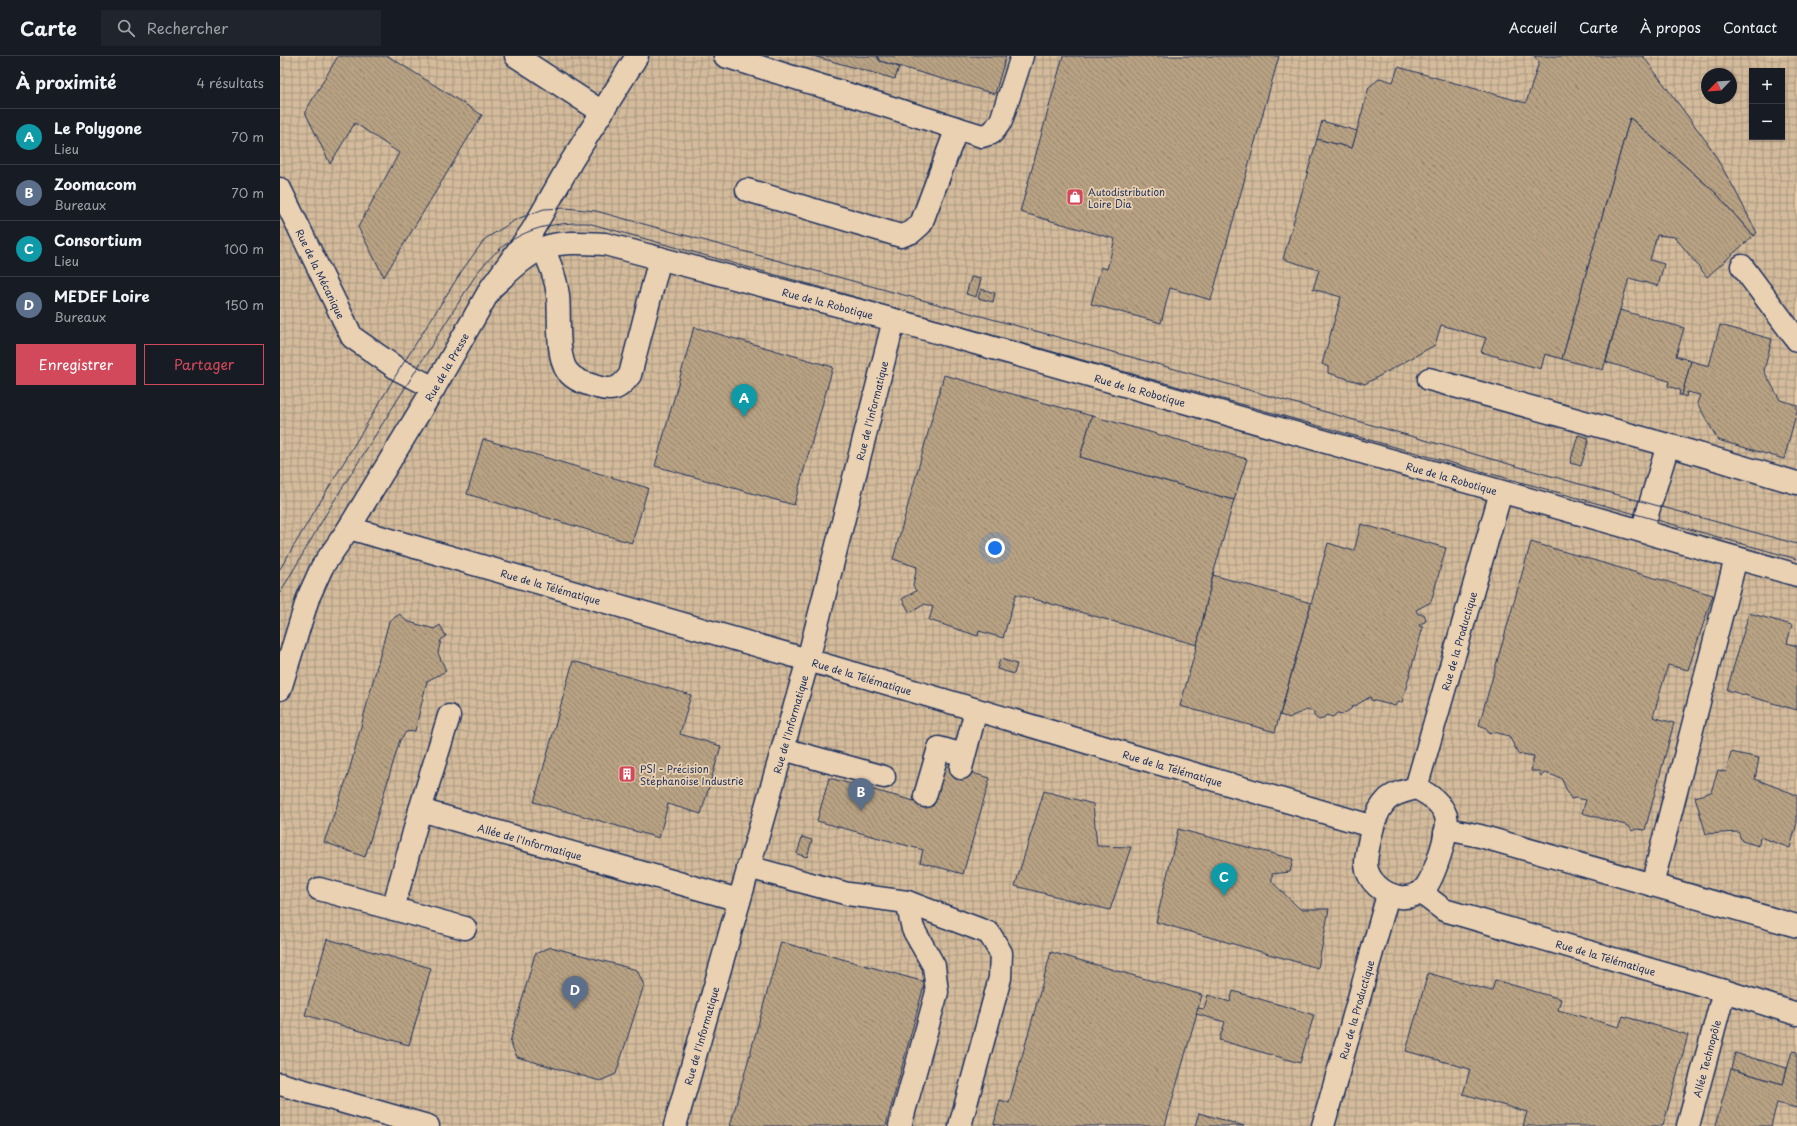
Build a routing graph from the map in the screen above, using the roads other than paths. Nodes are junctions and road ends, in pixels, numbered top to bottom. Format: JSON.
{"nodes":[{"id":1,"x":516,"y":56,"type":"edge"},
{"id":2,"x":637,"y":56,"type":"edge"},
{"id":3,"x":725,"y":56,"type":"edge"},
{"id":4,"x":1022,"y":56,"type":"edge"},
{"id":5,"x":759,"y":61,"type":"edge"},
{"id":6,"x":602,"y":112,"type":"junction"},
{"id":7,"x":957,"y":128,"type":"junction"},
{"id":8,"x":280,"y":189,"type":"edge"},
{"id":9,"x":747,"y":190,"type":"dead end"},
{"id":10,"x":543,"y":248,"type":"junction"},
{"id":11,"x":660,"y":258,"type":"junction"},
{"id":12,"x":1742,"y":266,"type":"dead end"},
{"id":13,"x":491,"y":288,"type":"junction"},
{"id":14,"x":894,"y":320,"type":"junction"},
{"id":15,"x":1797,"y":340,"type":"edge"},
{"id":16,"x":1428,"y":379,"type":"dead end"},
{"id":17,"x":434,"y":388,"type":"junction"},
{"id":18,"x":1668,"y":445,"type":"junction"},
{"id":19,"x":1797,"y":484,"type":"edge"},
{"id":20,"x":1500,"y":492,"type":"junction"},
{"id":21,"x":349,"y":528,"type":"junction"},
{"id":22,"x":1642,"y":532,"type":"junction"},
{"id":23,"x":1736,"y":558,"type":"junction"},
{"id":24,"x":1797,"y":575,"type":"edge"},
{"id":25,"x":808,"y":660,"type":"junction"},
{"id":26,"x":280,"y":690,"type":"edge"},
{"id":27,"x":976,"y":710,"type":"junction"},
{"id":28,"x":449,"y":716,"type":"dead end"},
{"id":29,"x":783,"y":749,"type":"junction"},
{"id":30,"x":884,"y":777,"type":"dead end"},
{"id":31,"x":1416,"y":788,"type":"junction"},
{"id":32,"x":926,"y":796,"type":"dead end"},
{"id":33,"x":420,"y":810,"type":"junction"},
{"id":34,"x":1372,"y":829,"type":"junction"},
{"id":35,"x":1445,"y":833,"type":"junction"},
{"id":36,"x":748,"y":867,"type":"junction"},
{"id":37,"x":1652,"y":885,"type":"junction"},
{"id":38,"x":1425,"y":888,"type":"junction"},
{"id":39,"x":319,"y":889,"type":"dead end"},
{"id":40,"x":1391,"y":895,"type":"junction"},
{"id":41,"x":739,"y":900,"type":"junction"},
{"id":42,"x":907,"y":902,"type":"junction"},
{"id":43,"x":393,"y":909,"type":"junction"},
{"id":44,"x":1797,"y":926,"type":"edge"},
{"id":45,"x":465,"y":928,"type":"dead end"},
{"id":46,"x":1724,"y":991,"type":"junction"},
{"id":47,"x":1797,"y":1014,"type":"edge"},
{"id":48,"x":280,"y":1084,"type":"edge"},
{"id":49,"x":428,"y":1126,"type":"edge"},
{"id":50,"x":675,"y":1126,"type":"edge"},
{"id":51,"x":900,"y":1126,"type":"edge"},
{"id":52,"x":960,"y":1126,"type":"edge"},
{"id":53,"x":1323,"y":1126,"type":"edge"},
{"id":54,"x":1688,"y":1126,"type":"edge"}],
"edges":[{"from":1,"to":6,"type":"street"},
{"from":2,"to":6,"type":"street","name":"Rue de la Presse"},
{"from":3,"to":5,"type":"street"},
{"from":4,"to":7,"type":"street"},
{"from":5,"to":7,"type":"street"},
{"from":6,"to":13,"type":"street","name":"Rue de la Presse"},
{"from":7,"to":9,"type":"street"},
{"from":8,"to":17,"type":"street","name":"Rue de la Mécanique"},
{"from":10,"to":11,"type":"street","name":"Rue de la Robotique"},
{"from":10,"to":11,"type":"street"},
{"from":10,"to":13,"type":"street","name":"Rue de la Robotique"},
{"from":11,"to":14,"type":"street","name":"Rue de la Robotique"},
{"from":12,"to":15,"type":"street"},
{"from":13,"to":17,"type":"street","name":"Rue de la Presse"},
{"from":14,"to":20,"type":"street","name":"Rue de la Robotique"},
{"from":14,"to":25,"type":"street","name":"Rue de l'Informatique"},
{"from":16,"to":18,"type":"street"},
{"from":17,"to":21,"type":"street","name":"Rue de la Presse"},
{"from":18,"to":19,"type":"street"},
{"from":18,"to":22,"type":"street"},
{"from":20,"to":22,"type":"street","name":"Rue de la Robotique"},
{"from":20,"to":31,"type":"street","name":"Rue de la Productique"},
{"from":21,"to":25,"type":"street","name":"Rue de la Télématique"},
{"from":21,"to":26,"type":"street","name":"Rue de la Presse"},
{"from":22,"to":23,"type":"street","name":"Rue de la Robotique"},
{"from":23,"to":24,"type":"street","name":"Rue de la Robotique"},
{"from":23,"to":37,"type":"street"},
{"from":25,"to":27,"type":"street","name":"Rue de la Télématique"},
{"from":25,"to":29,"type":"street","name":"Rue de l'Informatique"},
{"from":27,"to":32,"type":"street"},
{"from":27,"to":34,"type":"street","name":"Rue de la Télématique"},
{"from":28,"to":33,"type":"street"},
{"from":29,"to":30,"type":"street"},
{"from":29,"to":36,"type":"street","name":"Rue de l'Informatique"},
{"from":31,"to":34,"type":"street"},
{"from":31,"to":35,"type":"street"},
{"from":33,"to":41,"type":"street","name":"Allée de l'Informatique"},
{"from":33,"to":43,"type":"street"},
{"from":34,"to":40,"type":"street"},
{"from":35,"to":37,"type":"street"},
{"from":35,"to":38,"type":"street"},
{"from":36,"to":41,"type":"street","name":"Rue de l'Informatique"},
{"from":36,"to":42,"type":"street"},
{"from":37,"to":44,"type":"street"},
{"from":38,"to":40,"type":"street"},
{"from":38,"to":46,"type":"street","name":"Rue de la Télématique"},
{"from":39,"to":43,"type":"street"},
{"from":40,"to":53,"type":"street","name":"Rue de la Productique"},
{"from":41,"to":50,"type":"street","name":"Rue de l'Informatique"},
{"from":42,"to":51,"type":"street"},
{"from":42,"to":52,"type":"street"},
{"from":43,"to":45,"type":"street"},
{"from":46,"to":47,"type":"street","name":"Rue de la Télématique"},
{"from":46,"to":54,"type":"street","name":"Allée Technopôle"},
{"from":48,"to":49,"type":"street"}]}
